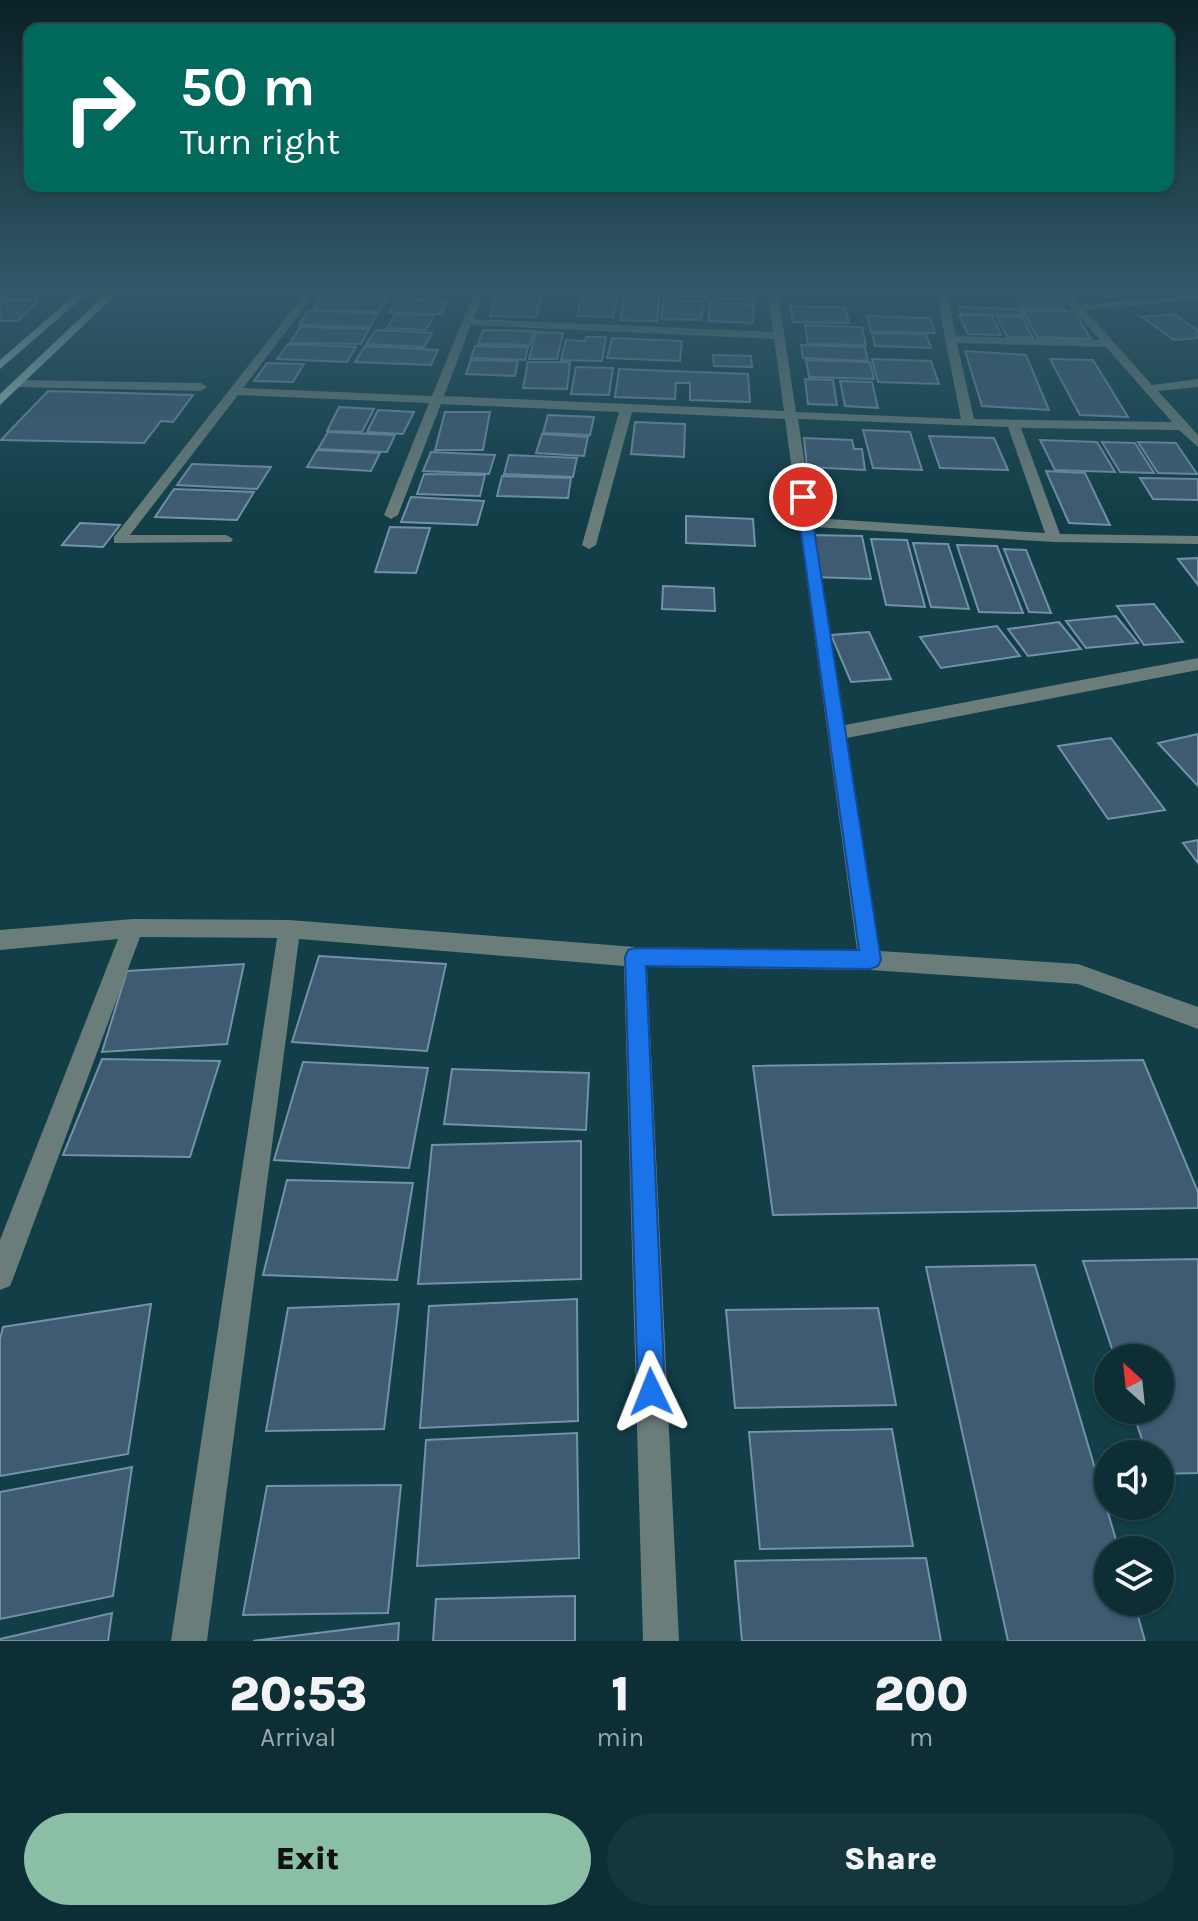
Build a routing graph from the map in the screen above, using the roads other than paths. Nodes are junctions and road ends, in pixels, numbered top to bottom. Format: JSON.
{"nodes":[{"id":1,"x":39,"y":364,"type":"edge"},
{"id":2,"x":255,"y":364,"type":"edge"},
{"id":3,"x":452,"y":364,"type":"edge"},
{"id":4,"x":784,"y":364,"type":"edge"},
{"id":5,"x":955,"y":364,"type":"edge"},
{"id":6,"x":1126,"y":364,"type":"edge"},
{"id":7,"x":1198,"y":383,"type":"edge"},
{"id":8,"x":18,"y":384,"type":"junction"},
{"id":9,"x":201,"y":387,"type":"dead end"},
{"id":10,"x":1149,"y":389,"type":"junction"},
{"id":11,"x":233,"y":391,"type":"junction"},
{"id":12,"x":439,"y":398,"type":"junction"},
{"id":13,"x":0,"y":401,"type":"edge"},
{"id":14,"x":627,"y":407,"type":"junction"},
{"id":15,"x":791,"y":415,"type":"junction"},
{"id":16,"x":968,"y":423,"type":"junction"},
{"id":17,"x":1013,"y":424,"type":"junction"},
{"id":18,"x":1183,"y":426,"type":"junction"},
{"id":19,"x":1198,"y":443,"type":"edge"},
{"id":20,"x":391,"y":515,"type":"dead end"},
{"id":21,"x":806,"y":522,"type":"junction"},
{"id":22,"x":1054,"y":538,"type":"junction"},
{"id":23,"x":226,"y":539,"type":"dead end"},
{"id":24,"x":1198,"y":540,"type":"edge"},
{"id":25,"x":589,"y":545,"type":"dead end"},
{"id":26,"x":1198,"y":664,"type":"edge"},
{"id":27,"x":838,"y":733,"type":"junction"},
{"id":28,"x":133,"y":928,"type":"junction"},
{"id":29,"x":289,"y":929,"type":"junction"},
{"id":30,"x":0,"y":940,"type":"edge"},
{"id":31,"x":635,"y":957,"type":"junction"},
{"id":32,"x":870,"y":960,"type":"junction"},
{"id":33,"x":1198,"y":1018,"type":"edge"},
{"id":34,"x":0,"y":1276,"type":"edge"},
{"id":35,"x":189,"y":1641,"type":"edge"},
{"id":36,"x":661,"y":1641,"type":"edge"}],
"edges":[{"from":1,"to":8,"type":"main road"},
{"from":2,"to":11,"type":"street"},
{"from":3,"to":12,"type":"street"},
{"from":4,"to":15,"type":"street"},
{"from":5,"to":16,"type":"street"},
{"from":6,"to":10,"type":"street"},
{"from":7,"to":10,"type":"street"},
{"from":8,"to":9,"type":"street"},
{"from":8,"to":13,"type":"main road"},
{"from":10,"to":18,"type":"street"},
{"from":11,"to":12,"type":"street"},
{"from":11,"to":23,"type":"street"},
{"from":12,"to":14,"type":"street"},
{"from":12,"to":20,"type":"street"},
{"from":14,"to":15,"type":"street"},
{"from":14,"to":25,"type":"street"},
{"from":15,"to":16,"type":"street"},
{"from":15,"to":21,"type":"street"},
{"from":16,"to":17,"type":"street"},
{"from":17,"to":18,"type":"street"},
{"from":17,"to":22,"type":"street"},
{"from":18,"to":19,"type":"street"},
{"from":21,"to":22,"type":"street"},
{"from":21,"to":27,"type":"street"},
{"from":22,"to":24,"type":"street"},
{"from":26,"to":27,"type":"street"},
{"from":27,"to":32,"type":"street"},
{"from":28,"to":29,"type":"street"},
{"from":28,"to":30,"type":"street"},
{"from":28,"to":34,"type":"street"},
{"from":29,"to":31,"type":"street"},
{"from":29,"to":35,"type":"street"},
{"from":31,"to":32,"type":"street"},
{"from":31,"to":36,"type":"street"},
{"from":32,"to":33,"type":"street"}]}
